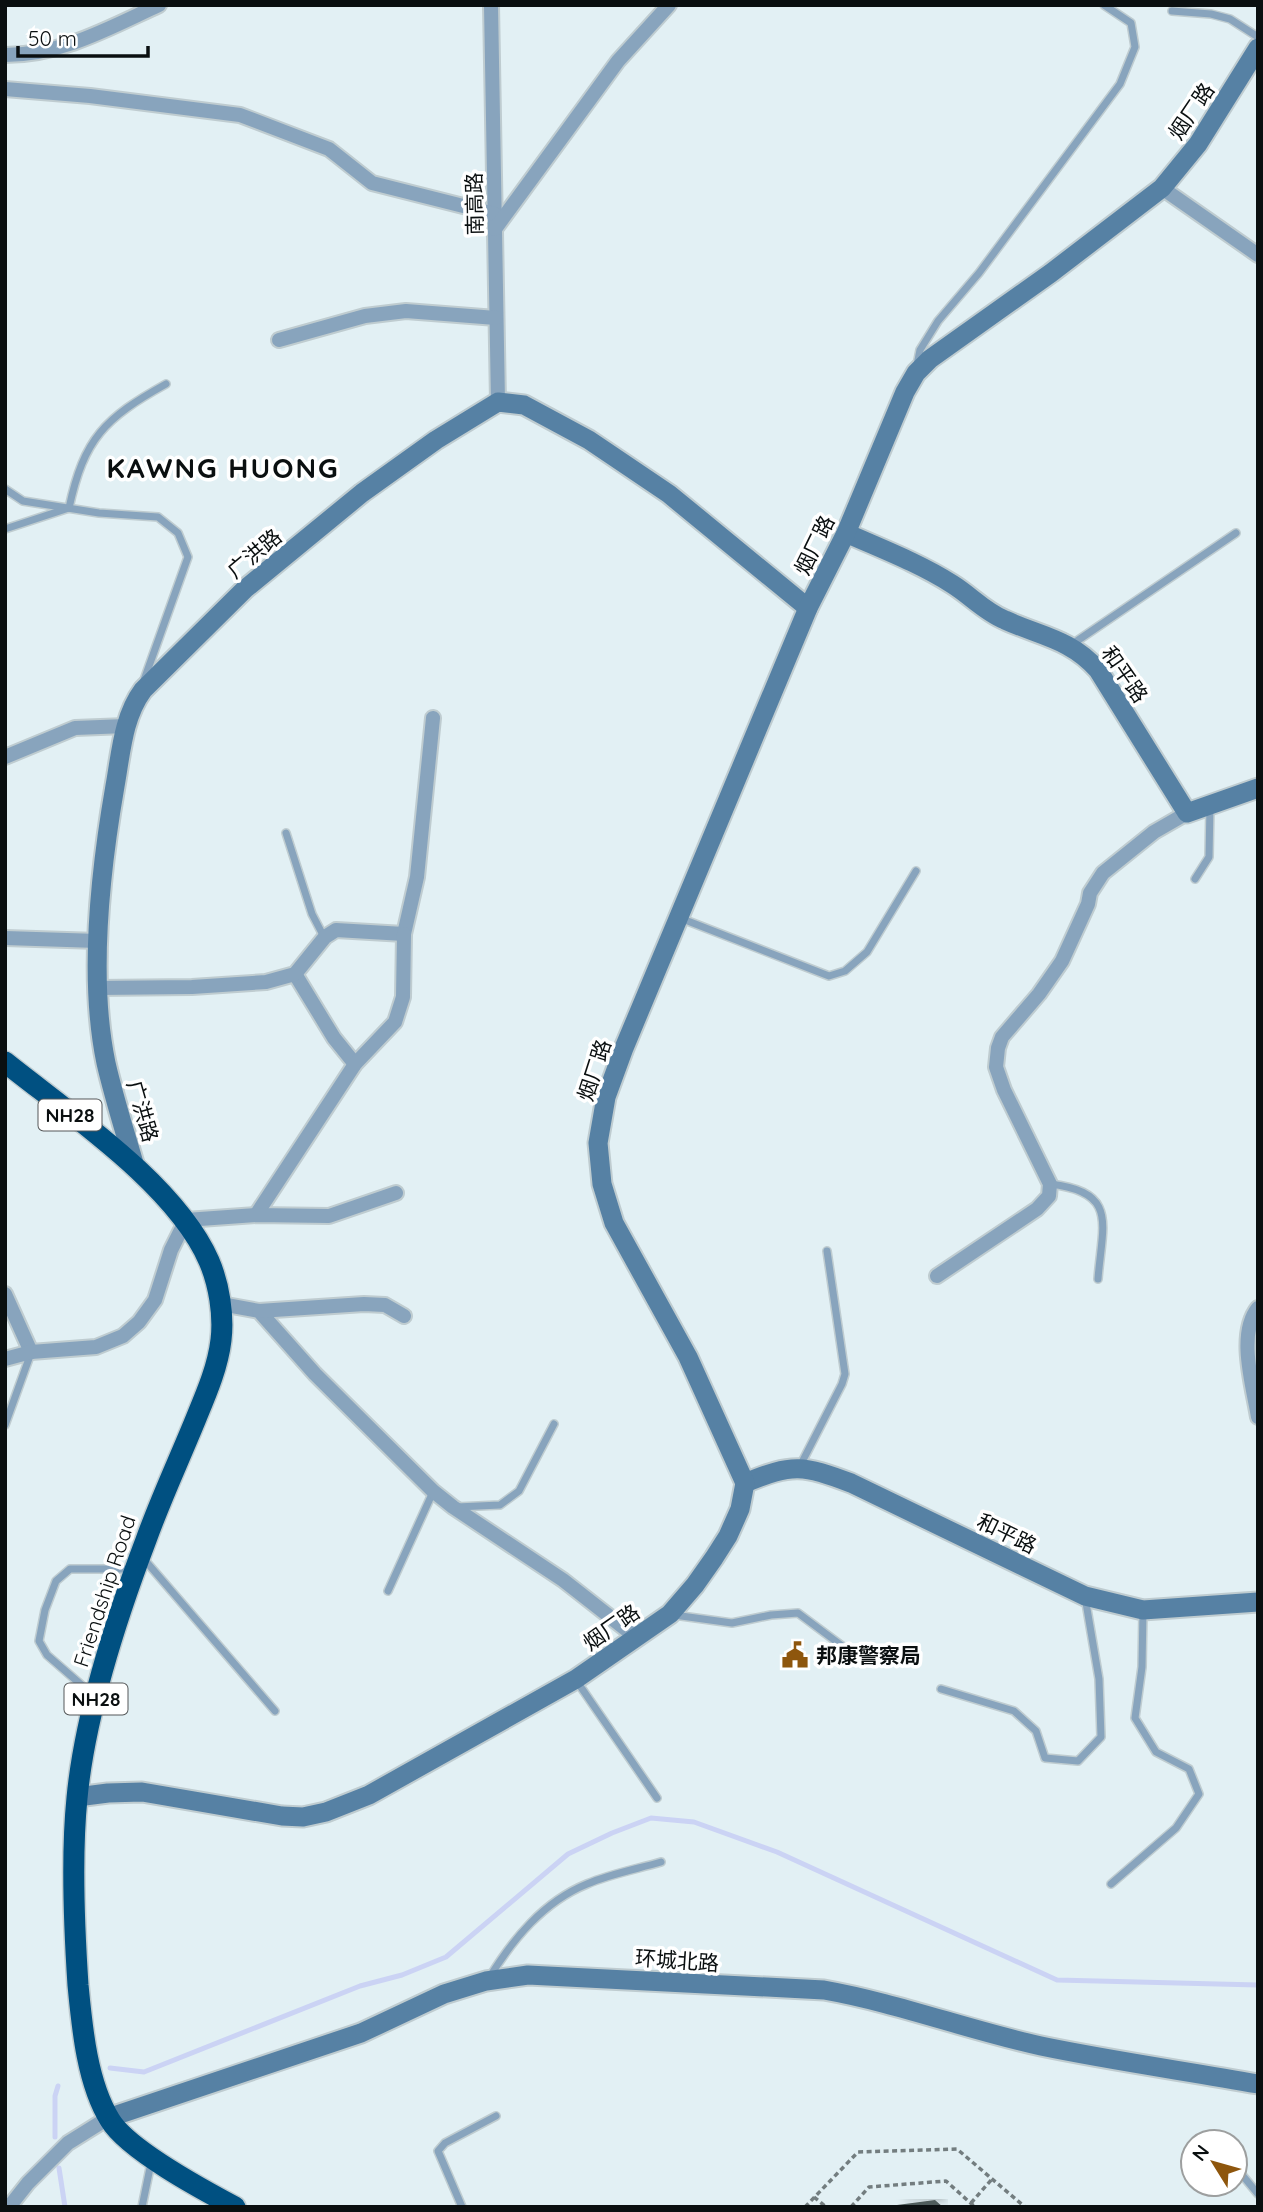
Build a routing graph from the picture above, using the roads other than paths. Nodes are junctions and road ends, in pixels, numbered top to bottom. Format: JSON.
{"nodes":[{"id":1,"x":159,"y":5,"type":"edge"},
{"id":2,"x":491,"y":5,"type":"edge"},
{"id":3,"x":669,"y":5,"type":"edge"},
{"id":4,"x":1104,"y":5,"type":"edge"},
{"id":5,"x":1172,"y":11,"type":"dead end"},
{"id":6,"x":1258,"y":37,"type":"edge"},
{"id":7,"x":1258,"y":48,"type":"edge"},
{"id":8,"x":5,"y":55,"type":"edge"},
{"id":9,"x":5,"y":89,"type":"edge"},
{"id":10,"x":1161,"y":188,"type":"junction"},
{"id":11,"x":495,"y":222,"type":"junction"},
{"id":12,"x":1258,"y":255,"type":"edge"},
{"id":13,"x":496,"y":318,"type":"junction"},
{"id":14,"x":279,"y":340,"type":"dead end"},
{"id":15,"x":916,"y":373,"type":"junction"},
{"id":16,"x":166,"y":384,"type":"dead end"},
{"id":17,"x":498,"y":402,"type":"junction"},
{"id":18,"x":5,"y":489,"type":"edge"},
{"id":19,"x":69,"y":508,"type":"junction"},
{"id":20,"x":5,"y":529,"type":"edge"},
{"id":21,"x":846,"y":533,"type":"junction"},
{"id":22,"x":1236,"y":533,"type":"dead end"},
{"id":23,"x":807,"y":608,"type":"junction"},
{"id":24,"x":1071,"y":645,"type":"junction"},
{"id":25,"x":138,"y":697,"type":"junction"},
{"id":26,"x":433,"y":718,"type":"dead end"},
{"id":27,"x":126,"y":726,"type":"junction"},
{"id":28,"x":5,"y":757,"type":"edge"},
{"id":29,"x":1258,"y":788,"type":"edge"},
{"id":30,"x":1210,"y":805,"type":"junction"},
{"id":31,"x":1187,"y":813,"type":"junction"},
{"id":32,"x":286,"y":833,"type":"dead end"},
{"id":33,"x":916,"y":871,"type":"dead end"},
{"id":34,"x":1195,"y":879,"type":"dead end"},
{"id":35,"x":680,"y":918,"type":"junction"},
{"id":36,"x":404,"y":934,"type":"junction"},
{"id":37,"x":5,"y":937,"type":"edge"},
{"id":38,"x":325,"y":937,"type":"junction"},
{"id":39,"x":98,"y":940,"type":"junction"},
{"id":40,"x":295,"y":974,"type":"junction"},
{"id":41,"x":97,"y":988,"type":"junction"},
{"id":42,"x":5,"y":1062,"type":"edge"},
{"id":43,"x":355,"y":1064,"type":"junction"},
{"id":44,"x":135,"y":1167,"type":"junction"},
{"id":45,"x":1050,"y":1184,"type":"junction"},
{"id":46,"x":396,"y":1193,"type":"dead end"},
{"id":47,"x":256,"y":1215,"type":"junction"},
{"id":48,"x":186,"y":1220,"type":"junction"},
{"id":49,"x":827,"y":1251,"type":"dead end"},
{"id":50,"x":937,"y":1276,"type":"dead end"},
{"id":51,"x":1098,"y":1279,"type":"dead end"},
{"id":52,"x":5,"y":1294,"type":"edge"},
{"id":53,"x":221,"y":1304,"type":"junction"},
{"id":54,"x":1258,"y":1308,"type":"edge"},
{"id":55,"x":259,"y":1311,"type":"junction"},
{"id":56,"x":404,"y":1316,"type":"dead end"},
{"id":57,"x":31,"y":1352,"type":"junction"},
{"id":58,"x":5,"y":1359,"type":"edge"},
{"id":59,"x":1258,"y":1418,"type":"edge"},
{"id":60,"x":5,"y":1424,"type":"edge"},
{"id":61,"x":554,"y":1424,"type":"dead end"},
{"id":62,"x":800,"y":1467,"type":"junction"},
{"id":63,"x":745,"y":1483,"type":"junction"},
{"id":64,"x":433,"y":1491,"type":"junction"},
{"id":65,"x":453,"y":1507,"type":"junction"},
{"id":66,"x":138,"y":1562,"type":"junction"},
{"id":67,"x":388,"y":1591,"type":"dead end"},
{"id":68,"x":1085,"y":1596,"type":"junction"},
{"id":69,"x":1258,"y":1602,"type":"edge"},
{"id":70,"x":1143,"y":1610,"type":"junction"},
{"id":71,"x":670,"y":1614,"type":"junction"},
{"id":72,"x":637,"y":1638,"type":"junction"},
{"id":73,"x":865,"y":1663,"type":"dead end"},
{"id":74,"x":576,"y":1679,"type":"junction"},
{"id":75,"x":941,"y":1689,"type":"dead end"},
{"id":76,"x":96,"y":1698,"type":"junction"},
{"id":77,"x":275,"y":1711,"type":"dead end"},
{"id":78,"x":77,"y":1797,"type":"junction"},
{"id":79,"x":657,"y":1798,"type":"dead end"},
{"id":80,"x":661,"y":1862,"type":"dead end"},
{"id":81,"x":1111,"y":1884,"type":"dead end"},
{"id":82,"x":486,"y":1981,"type":"junction"},
{"id":83,"x":1258,"y":2084,"type":"edge"},
{"id":84,"x":496,"y":2116,"type":"dead end"},
{"id":85,"x":108,"y":2118,"type":"junction"},
{"id":86,"x":152,"y":2157,"type":"junction"},
{"id":87,"x":9,"y":2207,"type":"edge"},
{"id":88,"x":142,"y":2207,"type":"edge"},
{"id":89,"x":236,"y":2207,"type":"edge"},
{"id":90,"x":463,"y":2207,"type":"edge"}],
"edges":[{"from":1,"to":8,"type":"street"},
{"from":2,"to":11,"type":"street","name":"南高路"},
{"from":3,"to":11,"type":"street"},
{"from":4,"to":15,"type":"lane"},
{"from":5,"to":6,"type":"lane"},
{"from":7,"to":10,"type":"street","name":"烟厂路"},
{"from":9,"to":11,"type":"street"},
{"from":10,"to":12,"type":"street"},
{"from":10,"to":15,"type":"street","name":"烟厂路"},
{"from":11,"to":13,"type":"street","name":"南高路"},
{"from":13,"to":14,"type":"street"},
{"from":13,"to":17,"type":"street","name":"南高路"},
{"from":15,"to":21,"type":"street","name":"烟厂路"},
{"from":16,"to":19,"type":"lane"},
{"from":17,"to":23,"type":"street"},
{"from":17,"to":25,"type":"street","name":"广洪路"},
{"from":18,"to":19,"type":"lane"},
{"from":19,"to":20,"type":"lane"},
{"from":19,"to":25,"type":"lane"},
{"from":21,"to":23,"type":"street","name":"烟厂路"},
{"from":21,"to":24,"type":"street","name":"和平路"},
{"from":22,"to":24,"type":"lane"},
{"from":23,"to":35,"type":"street","name":"烟厂路"},
{"from":24,"to":31,"type":"street","name":"和平路"},
{"from":25,"to":27,"type":"street","name":"广洪路"},
{"from":26,"to":36,"type":"street"},
{"from":27,"to":28,"type":"street"},
{"from":27,"to":39,"type":"street","name":"广洪路"},
{"from":29,"to":30,"type":"street"},
{"from":30,"to":31,"type":"street"},
{"from":30,"to":34,"type":"lane"},
{"from":31,"to":45,"type":"street"},
{"from":32,"to":38,"type":"lane"},
{"from":33,"to":35,"type":"lane"},
{"from":35,"to":63,"type":"street","name":"烟厂路"},
{"from":36,"to":38,"type":"street"},
{"from":36,"to":43,"type":"street"},
{"from":37,"to":39,"type":"street"},
{"from":38,"to":40,"type":"street"},
{"from":39,"to":41,"type":"street","name":"广洪路"},
{"from":40,"to":41,"type":"street"},
{"from":40,"to":43,"type":"street"},
{"from":41,"to":44,"type":"street","name":"广洪路"},
{"from":42,"to":44,"type":"highway","number":"NH28"},
{"from":43,"to":47,"type":"street"},
{"from":44,"to":48,"type":"highway","name":"Friendship Road","number":"NH28"},
{"from":45,"to":50,"type":"street"},
{"from":45,"to":51,"type":"lane"},
{"from":46,"to":47,"type":"street"},
{"from":47,"to":48,"type":"street"},
{"from":48,"to":53,"type":"highway","name":"Friendship Road","number":"NH28"},
{"from":48,"to":57,"type":"street"},
{"from":49,"to":62,"type":"lane"},
{"from":52,"to":57,"type":"street"},
{"from":53,"to":55,"type":"street"},
{"from":53,"to":66,"type":"highway","name":"Friendship Road","number":"NH28"},
{"from":54,"to":59,"type":"street"},
{"from":55,"to":56,"type":"street"},
{"from":55,"to":64,"type":"street"},
{"from":57,"to":58,"type":"street"},
{"from":57,"to":60,"type":"lane"},
{"from":61,"to":65,"type":"lane"},
{"from":62,"to":63,"type":"street","name":"和平路"},
{"from":62,"to":68,"type":"street","name":"和平路"},
{"from":63,"to":71,"type":"street","name":"烟厂路"},
{"from":64,"to":65,"type":"street"},
{"from":64,"to":67,"type":"lane"},
{"from":65,"to":72,"type":"street"},
{"from":66,"to":76,"type":"highway","name":"Friendship Road","number":"NH28"},
{"from":66,"to":76,"type":"lane"},
{"from":66,"to":77,"type":"lane"},
{"from":68,"to":70,"type":"street","name":"和平路"},
{"from":68,"to":75,"type":"lane"},
{"from":69,"to":70,"type":"street","name":"和平路"},
{"from":70,"to":81,"type":"lane"},
{"from":71,"to":72,"type":"street","name":"烟厂路"},
{"from":71,"to":73,"type":"lane"},
{"from":72,"to":74,"type":"street","name":"烟厂路"},
{"from":74,"to":78,"type":"street","name":"烟厂路"},
{"from":74,"to":79,"type":"lane"},
{"from":76,"to":78,"type":"highway","name":"Friendship Road","number":"NH28"},
{"from":78,"to":85,"type":"highway","name":"Friendship Road","number":"NH28"},
{"from":80,"to":82,"type":"lane"},
{"from":82,"to":83,"type":"street","name":"环城北路"},
{"from":82,"to":85,"type":"street","name":"环城北路"},
{"from":84,"to":90,"type":"lane"},
{"from":85,"to":86,"type":"highway","name":"Friendship Road","number":"NH28"},
{"from":85,"to":87,"type":"street"},
{"from":86,"to":88,"type":"lane"},
{"from":86,"to":89,"type":"highway","name":"Friendship Road","number":"NH28"}]}
